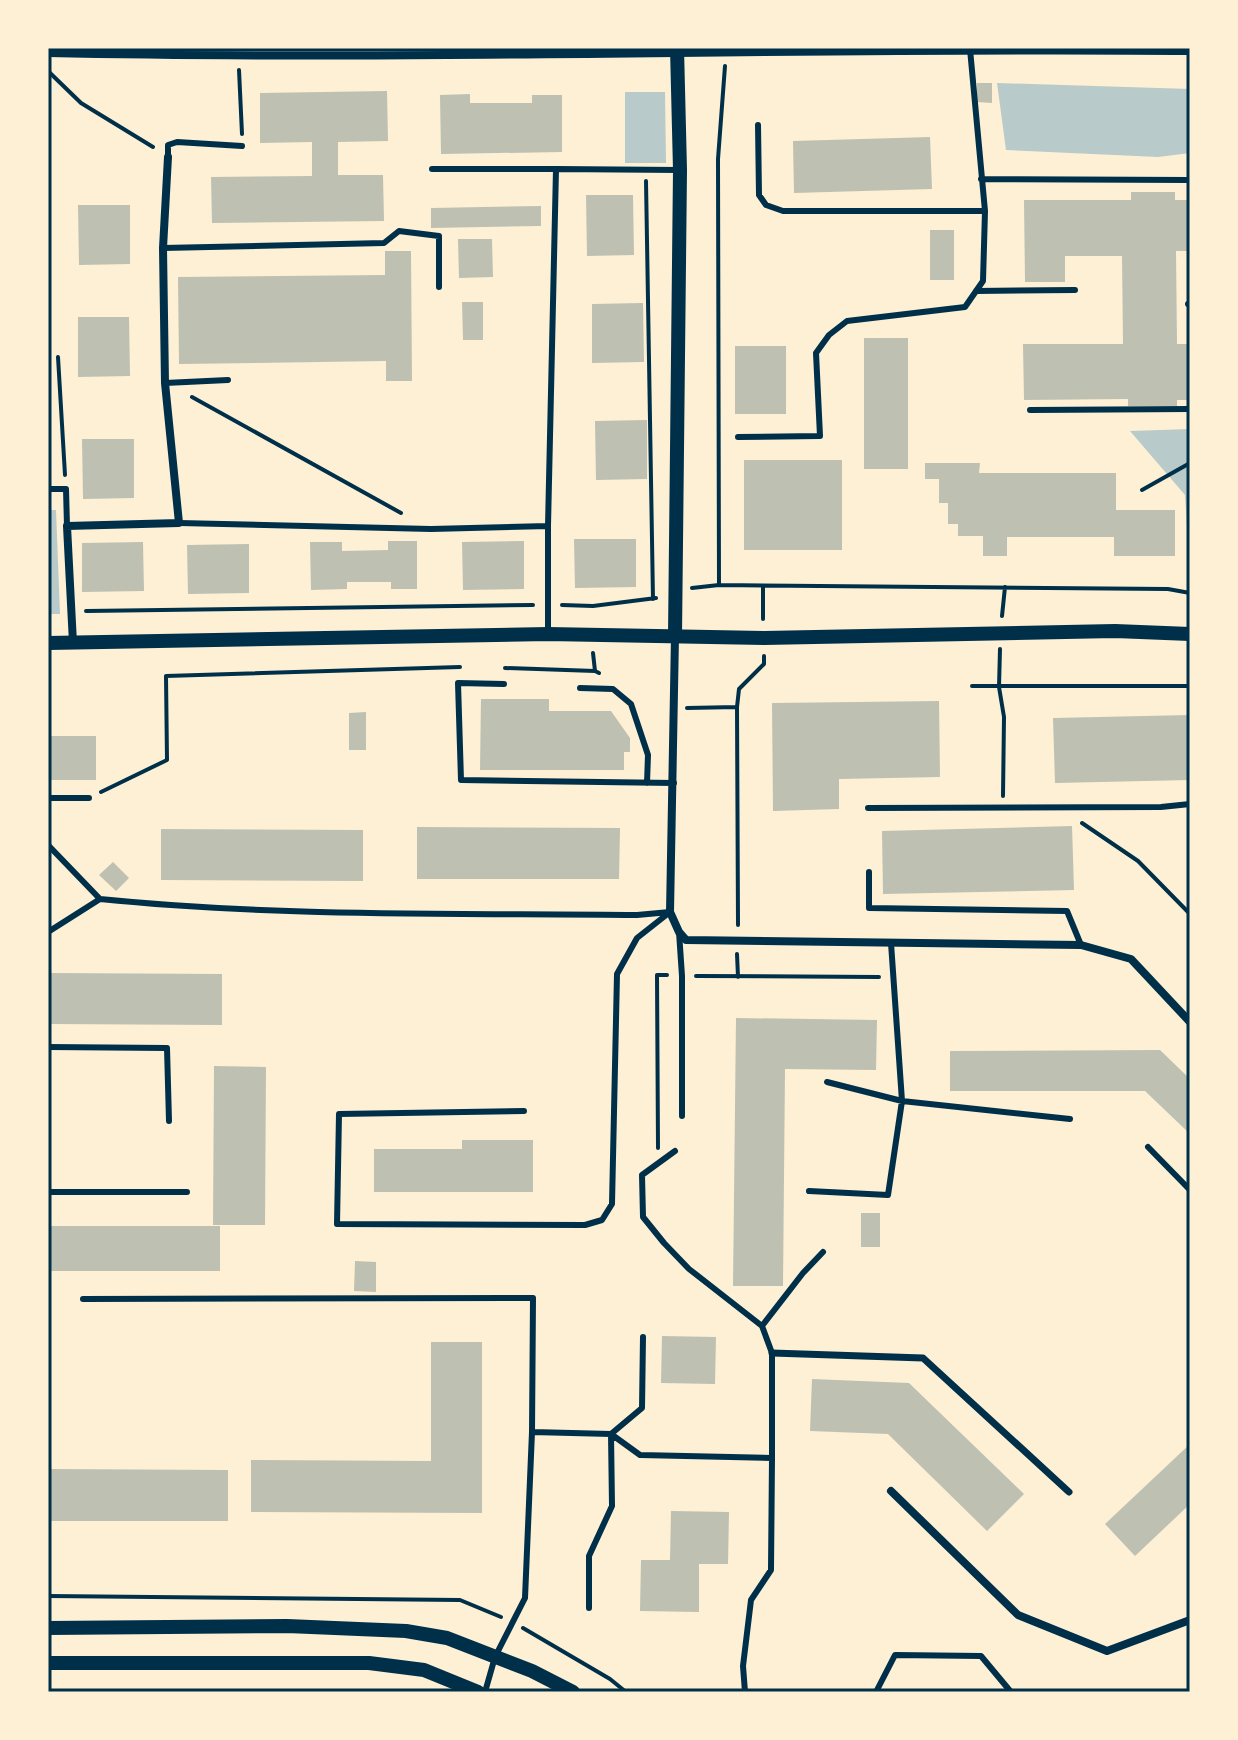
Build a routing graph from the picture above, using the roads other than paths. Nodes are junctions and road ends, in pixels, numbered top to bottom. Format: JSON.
{"nodes":[{"id":1,"x":970,"y":49,"type":"edge"},
{"id":2,"x":1036,"y":49,"type":"edge"},
{"id":3,"x":677,"y":51,"type":"edge"},
{"id":4,"x":1190,"y":51,"type":"edge"},
{"id":5,"x":48,"y":53,"type":"edge"},
{"id":6,"x":758,"y":125,"type":"dead end"},
{"id":7,"x":167,"y":137,"type":"dead end"},
{"id":8,"x":168,"y":145,"type":"junction"},
{"id":9,"x":242,"y":146,"type":"road end"},
{"id":10,"x":168,"y":157,"type":"joint"},
{"id":11,"x":432,"y":169,"type":"dead end"},
{"id":12,"x":556,"y":169,"type":"junction"},
{"id":13,"x":680,"y":170,"type":"junction"},
{"id":14,"x":981,"y":179,"type":"junction"},
{"id":15,"x":1190,"y":180,"type":"edge"},
{"id":16,"x":985,"y":211,"type":"junction"},
{"id":17,"x":163,"y":248,"type":"junction"},
{"id":18,"x":439,"y":287,"type":"dead end"},
{"id":19,"x":1075,"y":290,"type":"dead end"},
{"id":20,"x":976,"y":291,"type":"junction"},
{"id":21,"x":228,"y":380,"type":"dead end"},
{"id":22,"x":165,"y":383,"type":"junction"},
{"id":23,"x":1190,"y":409,"type":"edge"},
{"id":24,"x":1030,"y":410,"type":"dead end"},
{"id":25,"x":738,"y":437,"type":"dead end"},
{"id":26,"x":48,"y":489,"type":"edge"},
{"id":27,"x":179,"y":523,"type":"junction"},
{"id":28,"x":67,"y":526,"type":"junction"},
{"id":29,"x":548,"y":526,"type":"junction"},
{"id":30,"x":548,"y":634,"type":"junction"},
{"id":31,"x":1190,"y":634,"type":"edge"},
{"id":32,"x":675,"y":636,"type":"junction"},
{"id":33,"x":48,"y":643,"type":"edge"},
{"id":34,"x":73,"y":643,"type":"junction"},
{"id":35,"x":504,"y":684,"type":"dead end"},
{"id":36,"x":580,"y":688,"type":"dead end"},
{"id":37,"x":647,"y":783,"type":"junction"},
{"id":38,"x":674,"y":783,"type":"junction"},
{"id":39,"x":48,"y":798,"type":"edge"},
{"id":40,"x":89,"y":798,"type":"road end"},
{"id":41,"x":1190,"y":804,"type":"edge"},
{"id":42,"x":868,"y":808,"type":"dead end"},
{"id":43,"x":48,"y":845,"type":"edge"},
{"id":44,"x":869,"y":872,"type":"dead end"},
{"id":45,"x":100,"y":899,"type":"junction"},
{"id":46,"x":670,"y":912,"type":"junction"},
{"id":47,"x":48,"y":932,"type":"edge"},
{"id":48,"x":679,"y":932,"type":"junction"},
{"id":49,"x":891,"y":943,"type":"junction"},
{"id":50,"x":1081,"y":945,"type":"junction"},
{"id":51,"x":1190,"y":1022,"type":"edge"},
{"id":52,"x":48,"y":1047,"type":"edge"},
{"id":53,"x":827,"y":1082,"type":"dead end"},
{"id":54,"x":902,"y":1101,"type":"junction"},
{"id":55,"x":524,"y":1111,"type":"dead end"},
{"id":56,"x":682,"y":1116,"type":"dead end"},
{"id":57,"x":1070,"y":1119,"type":"dead end"},
{"id":58,"x":169,"y":1121,"type":"dead end"},
{"id":59,"x":1148,"y":1147,"type":"dead end"},
{"id":60,"x":675,"y":1151,"type":"dead end"},
{"id":61,"x":1190,"y":1190,"type":"edge"},
{"id":62,"x":809,"y":1191,"type":"dead end"},
{"id":63,"x":48,"y":1192,"type":"edge"},
{"id":64,"x":187,"y":1192,"type":"dead end"},
{"id":65,"x":823,"y":1252,"type":"dead end"},
{"id":66,"x":83,"y":1299,"type":"dead end"},
{"id":67,"x":762,"y":1326,"type":"junction"},
{"id":68,"x":643,"y":1337,"type":"dead end"},
{"id":69,"x":772,"y":1353,"type":"junction"},
{"id":70,"x":532,"y":1432,"type":"junction"},
{"id":71,"x":611,"y":1434,"type":"junction"},
{"id":72,"x":772,"y":1458,"type":"junction"},
{"id":73,"x":891,"y":1491,"type":"dead end"},
{"id":74,"x":1069,"y":1492,"type":"dead end"},
{"id":75,"x":589,"y":1608,"type":"dead end"},
{"id":76,"x":1190,"y":1620,"type":"edge"},
{"id":77,"x":48,"y":1628,"type":"edge"},
{"id":78,"x":495,"y":1657,"type":"junction"},
{"id":79,"x":48,"y":1663,"type":"edge"},
{"id":80,"x":478,"y":1692,"type":"edge"},
{"id":81,"x":485,"y":1692,"type":"edge"},
{"id":82,"x":573,"y":1692,"type":"edge"},
{"id":83,"x":745,"y":1692,"type":"edge"},
{"id":84,"x":876,"y":1692,"type":"edge"},
{"id":85,"x":1011,"y":1692,"type":"edge"}],
"edges":[{"from":1,"to":2,"type":"street"},
{"from":1,"to":3,"type":"street"},
{"from":1,"to":14,"type":"lane"},
{"from":2,"to":4,"type":"street"},
{"from":3,"to":5,"type":"street"},
{"from":3,"to":13,"type":"street"},
{"from":6,"to":16,"type":"lane"},
{"from":7,"to":8,"type":"lane"},
{"from":8,"to":9,"type":"lane"},
{"from":8,"to":10,"type":"lane"},
{"from":10,"to":17,"type":"street"},
{"from":11,"to":12,"type":"lane"},
{"from":12,"to":13,"type":"lane"},
{"from":12,"to":29,"type":"lane"},
{"from":13,"to":32,"type":"street"},
{"from":14,"to":15,"type":"lane"},
{"from":14,"to":16,"type":"lane"},
{"from":16,"to":20,"type":"lane"},
{"from":17,"to":18,"type":"lane"},
{"from":17,"to":22,"type":"street"},
{"from":19,"to":20,"type":"lane"},
{"from":20,"to":25,"type":"lane"},
{"from":21,"to":22,"type":"lane"},
{"from":22,"to":27,"type":"street"},
{"from":23,"to":24,"type":"lane"},
{"from":26,"to":28,"type":"lane"},
{"from":27,"to":28,"type":"street"},
{"from":27,"to":29,"type":"lane"},
{"from":28,"to":34,"type":"street"},
{"from":29,"to":30,"type":"lane"},
{"from":30,"to":32,"type":"street"},
{"from":30,"to":34,"type":"street"},
{"from":31,"to":32,"type":"street"},
{"from":32,"to":38,"type":"street"},
{"from":33,"to":34,"type":"street"},
{"from":35,"to":37,"type":"lane"},
{"from":36,"to":37,"type":"lane"},
{"from":37,"to":38,"type":"lane"},
{"from":38,"to":46,"type":"street"},
{"from":39,"to":40,"type":"lane"},
{"from":41,"to":42,"type":"lane"},
{"from":43,"to":45,"type":"lane"},
{"from":44,"to":50,"type":"lane"},
{"from":45,"to":46,"type":"lane"},
{"from":45,"to":47,"type":"lane"},
{"from":46,"to":48,"type":"street"},
{"from":46,"to":55,"type":"lane"},
{"from":48,"to":49,"type":"street"},
{"from":48,"to":56,"type":"lane"},
{"from":49,"to":50,"type":"street"},
{"from":49,"to":54,"type":"lane"},
{"from":50,"to":51,"type":"street"},
{"from":52,"to":58,"type":"lane"},
{"from":53,"to":54,"type":"lane"},
{"from":54,"to":57,"type":"lane"},
{"from":54,"to":62,"type":"lane"},
{"from":59,"to":61,"type":"lane"},
{"from":60,"to":67,"type":"lane"},
{"from":63,"to":64,"type":"lane"},
{"from":65,"to":67,"type":"lane"},
{"from":66,"to":70,"type":"lane"},
{"from":67,"to":69,"type":"lane"},
{"from":68,"to":71,"type":"lane"},
{"from":69,"to":72,"type":"lane"},
{"from":69,"to":74,"type":"street"},
{"from":70,"to":71,"type":"lane"},
{"from":70,"to":78,"type":"lane"},
{"from":71,"to":72,"type":"lane"},
{"from":71,"to":75,"type":"lane"},
{"from":72,"to":83,"type":"lane"},
{"from":73,"to":76,"type":"street"},
{"from":77,"to":78,"type":"street"},
{"from":78,"to":81,"type":"lane"},
{"from":78,"to":82,"type":"street"},
{"from":79,"to":80,"type":"street"},
{"from":84,"to":85,"type":"lane"}]}
